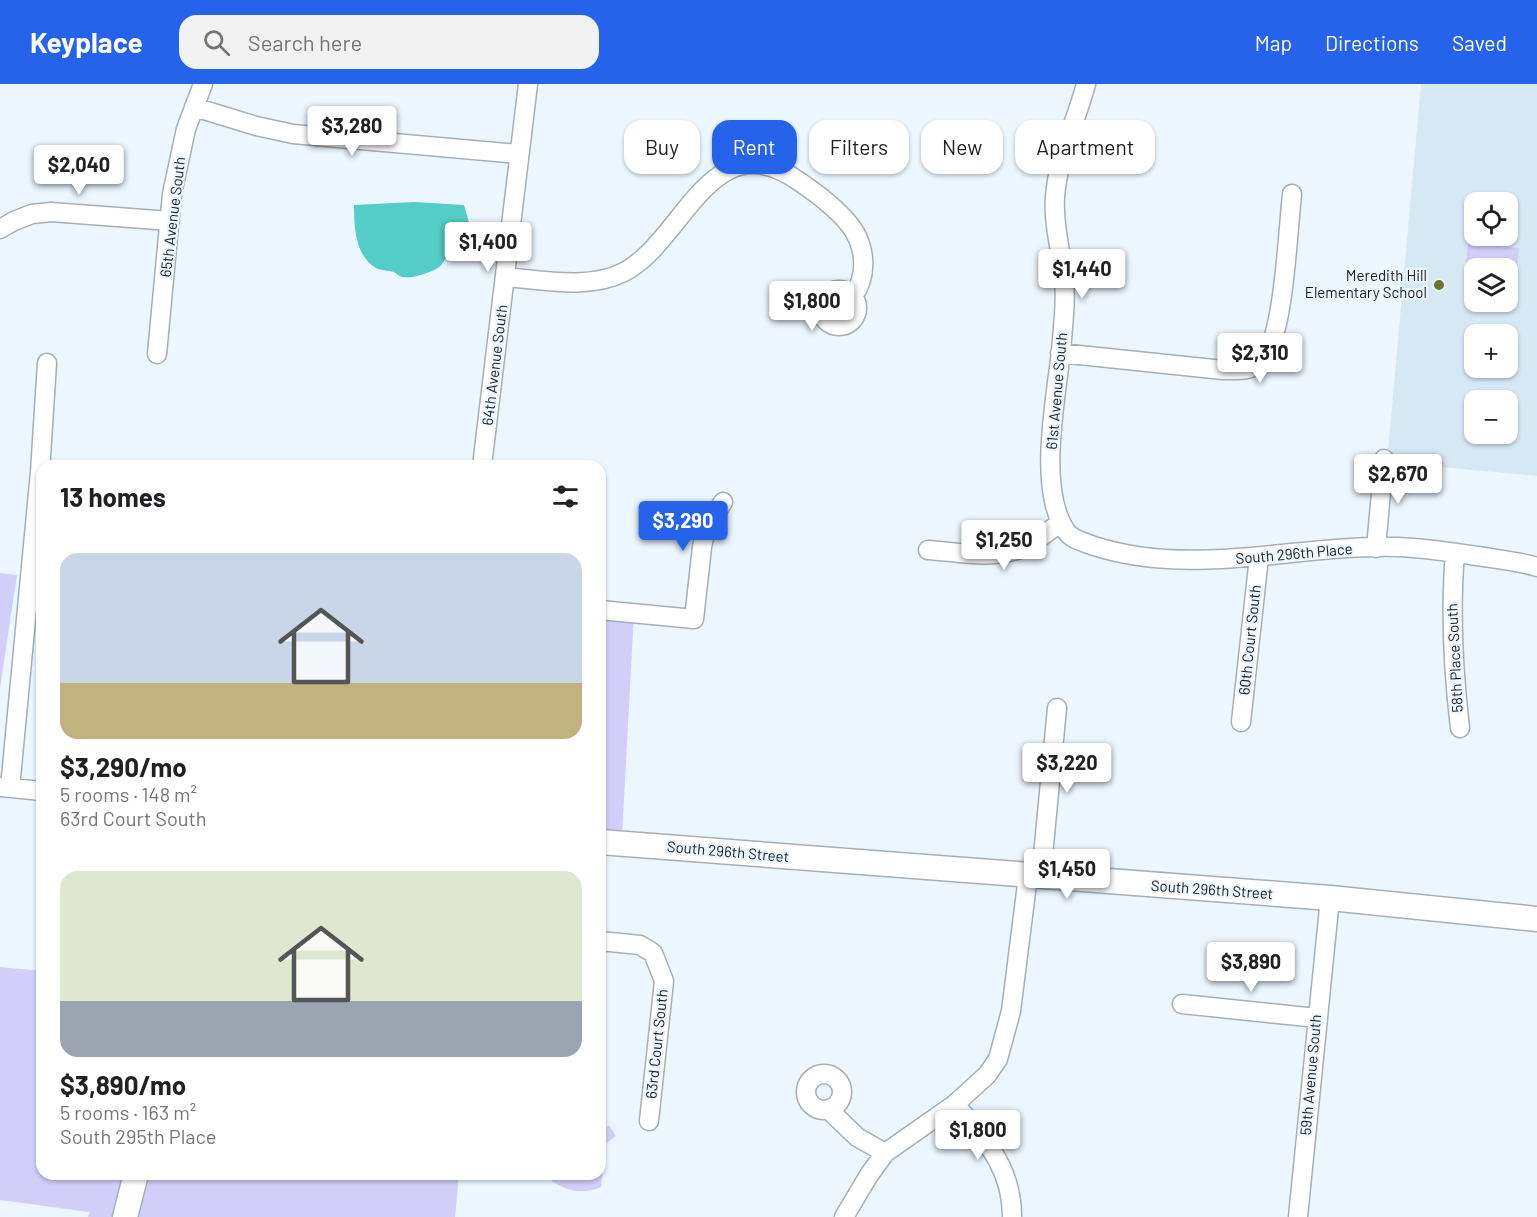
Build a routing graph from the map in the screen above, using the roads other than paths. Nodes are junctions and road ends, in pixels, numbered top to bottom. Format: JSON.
{"nodes":[{"id":1,"x":203,"y":84,"type":"edge"},
{"id":2,"x":528,"y":84,"type":"edge"},
{"id":3,"x":1086,"y":84,"type":"edge"},
{"id":4,"x":194,"y":107,"type":"junction"},
{"id":5,"x":519,"y":154,"type":"junction"},
{"id":6,"x":1292,"y":194,"type":"dead end"},
{"id":7,"x":170,"y":221,"type":"junction"},
{"id":8,"x":0,"y":229,"type":"edge"},
{"id":9,"x":506,"y":277,"type":"junction"},
{"id":10,"x":853,"y":296,"type":"dead end"},
{"id":11,"x":1060,"y":353,"type":"junction"},
{"id":12,"x":157,"y":354,"type":"dead end"},
{"id":13,"x":47,"y":363,"type":"dead end"},
{"id":14,"x":1384,"y":459,"type":"dead end"},
{"id":15,"x":41,"y":460,"type":"edge"},
{"id":16,"x":483,"y":460,"type":"edge"},
{"id":17,"x":723,"y":502,"type":"dead end"},
{"id":18,"x":36,"y":508,"type":"edge"},
{"id":19,"x":1061,"y":522,"type":"junction"},
{"id":20,"x":1376,"y":548,"type":"junction"},
{"id":21,"x":928,"y":550,"type":"dead end"},
{"id":22,"x":1455,"y":553,"type":"junction"},
{"id":23,"x":1259,"y":557,"type":"junction"},
{"id":24,"x":1537,"y":567,"type":"edge"},
{"id":25,"x":606,"y":611,"type":"edge"},
{"id":26,"x":1057,"y":708,"type":"dead end"},
{"id":27,"x":1241,"y":722,"type":"dead end"},
{"id":28,"x":1460,"y":728,"type":"dead end"},
{"id":29,"x":5,"y":787,"type":"edge"},
{"id":30,"x":36,"y":790,"type":"edge"},
{"id":31,"x":606,"y":842,"type":"edge"},
{"id":32,"x":1035,"y":877,"type":"junction"},
{"id":33,"x":1330,"y":898,"type":"junction"},
{"id":34,"x":1537,"y":919,"type":"edge"},
{"id":35,"x":606,"y":941,"type":"edge"},
{"id":36,"x":1182,"y":1004,"type":"dead end"},
{"id":37,"x":1317,"y":1018,"type":"junction"},
{"id":38,"x":955,"y":1104,"type":"junction"},
{"id":39,"x":828,"y":1109,"type":"dead end"},
{"id":40,"x":649,"y":1121,"type":"dead end"},
{"id":41,"x":885,"y":1153,"type":"junction"},
{"id":42,"x":134,"y":1180,"type":"edge"},
{"id":43,"x":125,"y":1217,"type":"edge"},
{"id":44,"x":844,"y":1217,"type":"edge"},
{"id":45,"x":1012,"y":1217,"type":"edge"},
{"id":46,"x":1298,"y":1217,"type":"edge"}],
"edges":[{"from":1,"to":4,"type":"street","name":"65th Avenue South"},
{"from":2,"to":5,"type":"street","name":"64th Avenue South"},
{"from":3,"to":11,"type":"street","name":"61st Avenue South"},
{"from":4,"to":5,"type":"street"},
{"from":4,"to":7,"type":"street","name":"65th Avenue South"},
{"from":5,"to":9,"type":"street","name":"64th Avenue South"},
{"from":6,"to":11,"type":"street"},
{"from":7,"to":8,"type":"street"},
{"from":7,"to":12,"type":"street","name":"65th Avenue South"},
{"from":9,"to":10,"type":"street"},
{"from":9,"to":16,"type":"street","name":"64th Avenue South"},
{"from":11,"to":19,"type":"street","name":"61st Avenue South"},
{"from":13,"to":15,"type":"street"},
{"from":14,"to":20,"type":"street"},
{"from":17,"to":25,"type":"street"},
{"from":18,"to":29,"type":"street"},
{"from":19,"to":21,"type":"street"},
{"from":19,"to":23,"type":"street","name":"South 296th Place"},
{"from":20,"to":22,"type":"street","name":"South 296th Place"},
{"from":20,"to":23,"type":"street","name":"South 296th Place"},
{"from":22,"to":24,"type":"street","name":"South 296th Place"},
{"from":22,"to":28,"type":"street","name":"58th Place South"},
{"from":23,"to":27,"type":"street","name":"60th Court South"},
{"from":26,"to":32,"type":"street"},
{"from":29,"to":30,"type":"street"},
{"from":31,"to":32,"type":"street","name":"South 296th Street"},
{"from":32,"to":33,"type":"street","name":"South 296th Street"},
{"from":32,"to":38,"type":"street"},
{"from":33,"to":34,"type":"street","name":"South 296th Street"},
{"from":33,"to":37,"type":"street","name":"59th Avenue South"},
{"from":35,"to":40,"type":"street","name":"63rd Court South"},
{"from":36,"to":37,"type":"street"},
{"from":37,"to":46,"type":"street","name":"59th Avenue South"},
{"from":38,"to":41,"type":"street"},
{"from":38,"to":45,"type":"street"},
{"from":39,"to":41,"type":"street"},
{"from":41,"to":44,"type":"street"},
{"from":42,"to":43,"type":"street"}]}
